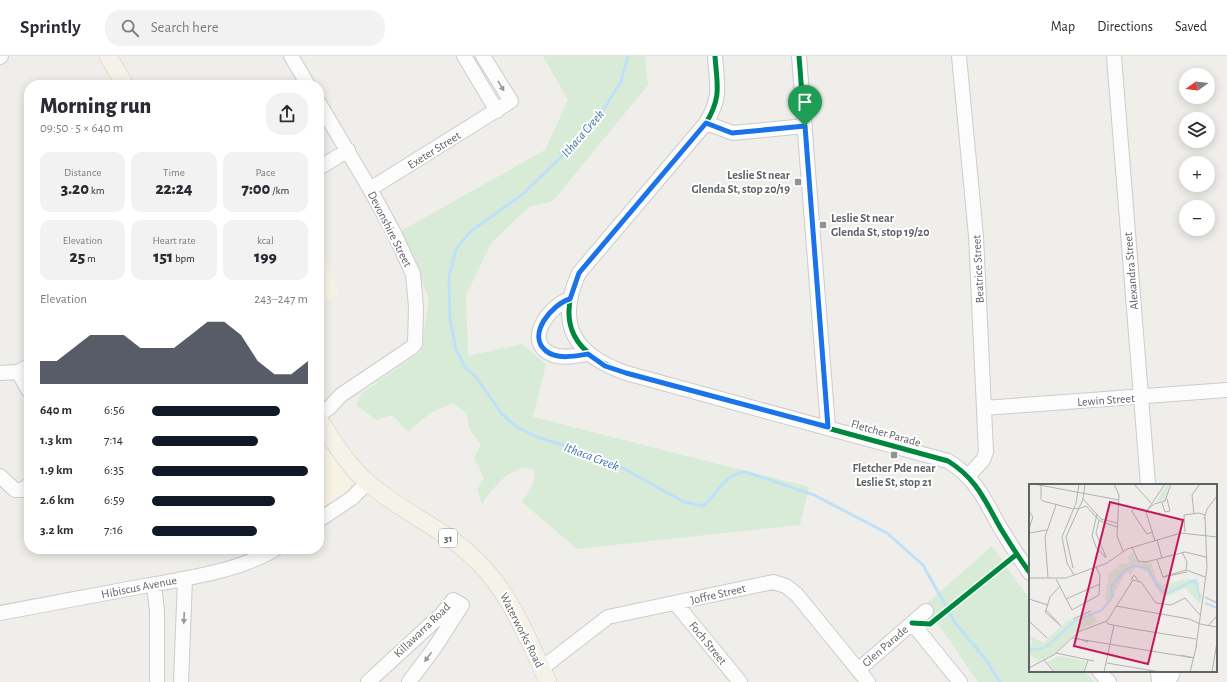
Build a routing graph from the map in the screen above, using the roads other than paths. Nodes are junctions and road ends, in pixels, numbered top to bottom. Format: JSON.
{"nodes":[{"id":1,"x":108,"y":56,"type":"edge"},
{"id":2,"x":291,"y":56,"type":"edge"},
{"id":3,"x":464,"y":56,"type":"edge"},
{"id":4,"x":483,"y":56,"type":"edge"},
{"id":5,"x":715,"y":56,"type":"edge"},
{"id":6,"x":799,"y":56,"type":"edge"},
{"id":7,"x":959,"y":56,"type":"edge"},
{"id":8,"x":1114,"y":56,"type":"edge"},
{"id":9,"x":122,"y":80,"type":"edge"},
{"id":10,"x":305,"y":80,"type":"edge"},
{"id":11,"x":324,"y":111,"type":"edge"},
{"id":12,"x":497,"y":111,"type":"junction"},
{"id":13,"x":706,"y":123,"type":"junction"},
{"id":14,"x":805,"y":126,"type":"junction"},
{"id":15,"x":348,"y":150,"type":"junction"},
{"id":16,"x":324,"y":165,"type":"edge"},
{"id":17,"x":370,"y":189,"type":"junction"},
{"id":18,"x":570,"y":299,"type":"junction"},
{"id":19,"x":588,"y":354,"type":"junction"},
{"id":20,"x":24,"y":369,"type":"edge"},
{"id":21,"x":0,"y":374,"type":"edge"},
{"id":22,"x":1227,"y":390,"type":"edge"},
{"id":23,"x":1141,"y":398,"type":"junction"},
{"id":24,"x":984,"y":408,"type":"junction"},
{"id":25,"x":324,"y":412,"type":"edge"},
{"id":26,"x":324,"y":427,"type":"edge"},
{"id":27,"x":828,"y":427,"type":"junction"},
{"id":28,"x":0,"y":476,"type":"edge"},
{"id":29,"x":968,"y":476,"type":"junction"},
{"id":30,"x":367,"y":483,"type":"junction"},
{"id":31,"x":1148,"y":484,"type":"edge"},
{"id":32,"x":24,"y":489,"type":"edge"},
{"id":33,"x":324,"y":517,"type":"edge"},
{"id":34,"x":267,"y":554,"type":"edge"},
{"id":35,"x":1029,"y":572,"type":"edge"},
{"id":36,"x":185,"y":578,"type":"junction"},
{"id":37,"x":154,"y":585,"type":"junction"},
{"id":38,"x":676,"y":604,"type":"junction"},
{"id":39,"x":926,"y":611,"type":"dead end"},
{"id":40,"x":0,"y":613,"type":"edge"},
{"id":41,"x":912,"y":623,"type":"junction"},
{"id":42,"x":428,"y":628,"type":"junction"},
{"id":43,"x":445,"y":632,"type":"junction"},
{"id":44,"x":858,"y":670,"type":"junction"},
{"id":45,"x":1100,"y":672,"type":"edge"},
{"id":46,"x":1160,"y":672,"type":"edge"},
{"id":47,"x":1173,"y":672,"type":"edge"},
{"id":48,"x":545,"y":675,"type":"edge"},
{"id":49,"x":157,"y":682,"type":"edge"},
{"id":50,"x":181,"y":682,"type":"edge"},
{"id":51,"x":368,"y":682,"type":"edge"},
{"id":52,"x":409,"y":682,"type":"edge"},
{"id":53,"x":740,"y":682,"type":"edge"},
{"id":54,"x":868,"y":682,"type":"edge"},
{"id":55,"x":960,"y":682,"type":"edge"},
{"id":56,"x":1109,"y":682,"type":"edge"},
{"id":57,"x":1165,"y":682,"type":"edge"}],
"edges":[{"from":1,"to":9,"type":"main road"},
{"from":2,"to":10,"type":"street"},
{"from":3,"to":12,"type":"street"},
{"from":4,"to":12,"type":"street","name":"Exeter Street","one_way":true},
{"from":5,"to":13,"type":"street","name":"Fletcher Parade"},
{"from":6,"to":14,"type":"street"},
{"from":7,"to":24,"type":"street","name":"Beatrice Street"},
{"from":8,"to":23,"type":"street","name":"Alexandra Street"},
{"from":11,"to":15,"type":"street","name":"Devonshire Street"},
{"from":12,"to":17,"type":"street","name":"Exeter Street"},
{"from":13,"to":14,"type":"street"},
{"from":13,"to":18,"type":"street","name":"Fletcher Parade"},
{"from":14,"to":27,"type":"street"},
{"from":15,"to":16,"type":"street"},
{"from":15,"to":17,"type":"street","name":"Devonshire Street"},
{"from":17,"to":25,"type":"street","name":"Devonshire Street"},
{"from":18,"to":19,"type":"street","name":"Fletcher Parade"},
{"from":18,"to":19,"type":"street"},
{"from":19,"to":27,"type":"street","name":"Fletcher Parade"},
{"from":20,"to":21,"type":"street"},
{"from":22,"to":23,"type":"street","name":"Lewin Street"},
{"from":23,"to":24,"type":"street","name":"Lewin Street"},
{"from":23,"to":31,"type":"street","name":"Alexandra Street"},
{"from":24,"to":29,"type":"street","name":"Beatrice Street"},
{"from":26,"to":30,"type":"main road","name":"Waterworks Road","number":"31"},
{"from":27,"to":29,"type":"street","name":"Fletcher Parade"},
{"from":28,"to":32,"type":"street"},
{"from":29,"to":35,"type":"street","name":"Fletcher Parade"},
{"from":30,"to":33,"type":"street"},
{"from":30,"to":48,"type":"main road","name":"Waterworks Road","number":"31"},
{"from":34,"to":36,"type":"street","name":"Hibiscus Avenue"},
{"from":36,"to":37,"type":"street","name":"Hibiscus Avenue"},
{"from":36,"to":50,"type":"street","one_way":true},
{"from":37,"to":40,"type":"street","name":"Hibiscus Avenue"},
{"from":37,"to":49,"type":"street"},
{"from":38,"to":44,"type":"street","name":"Joffre Street"},
{"from":38,"to":48,"type":"street","name":"Joffre Street"},
{"from":38,"to":53,"type":"street","name":"Foch Street"},
{"from":39,"to":41,"type":"street","name":"Glen Parade"},
{"from":41,"to":44,"type":"street","name":"Glen Parade"},
{"from":41,"to":55,"type":"street","name":"Glen Parade"},
{"from":42,"to":43,"type":"street"},
{"from":42,"to":43,"type":"street","name":"Killawarra Road"},
{"from":42,"to":51,"type":"street","name":"Killawarra Road"},
{"from":43,"to":52,"type":"street","name":"Killawarra Road","one_way":true},
{"from":44,"to":54,"type":"street","name":"Joffre Street"},
{"from":45,"to":56,"type":"street"},
{"from":46,"to":57,"type":"street"},
{"from":47,"to":57,"type":"street"}]}
